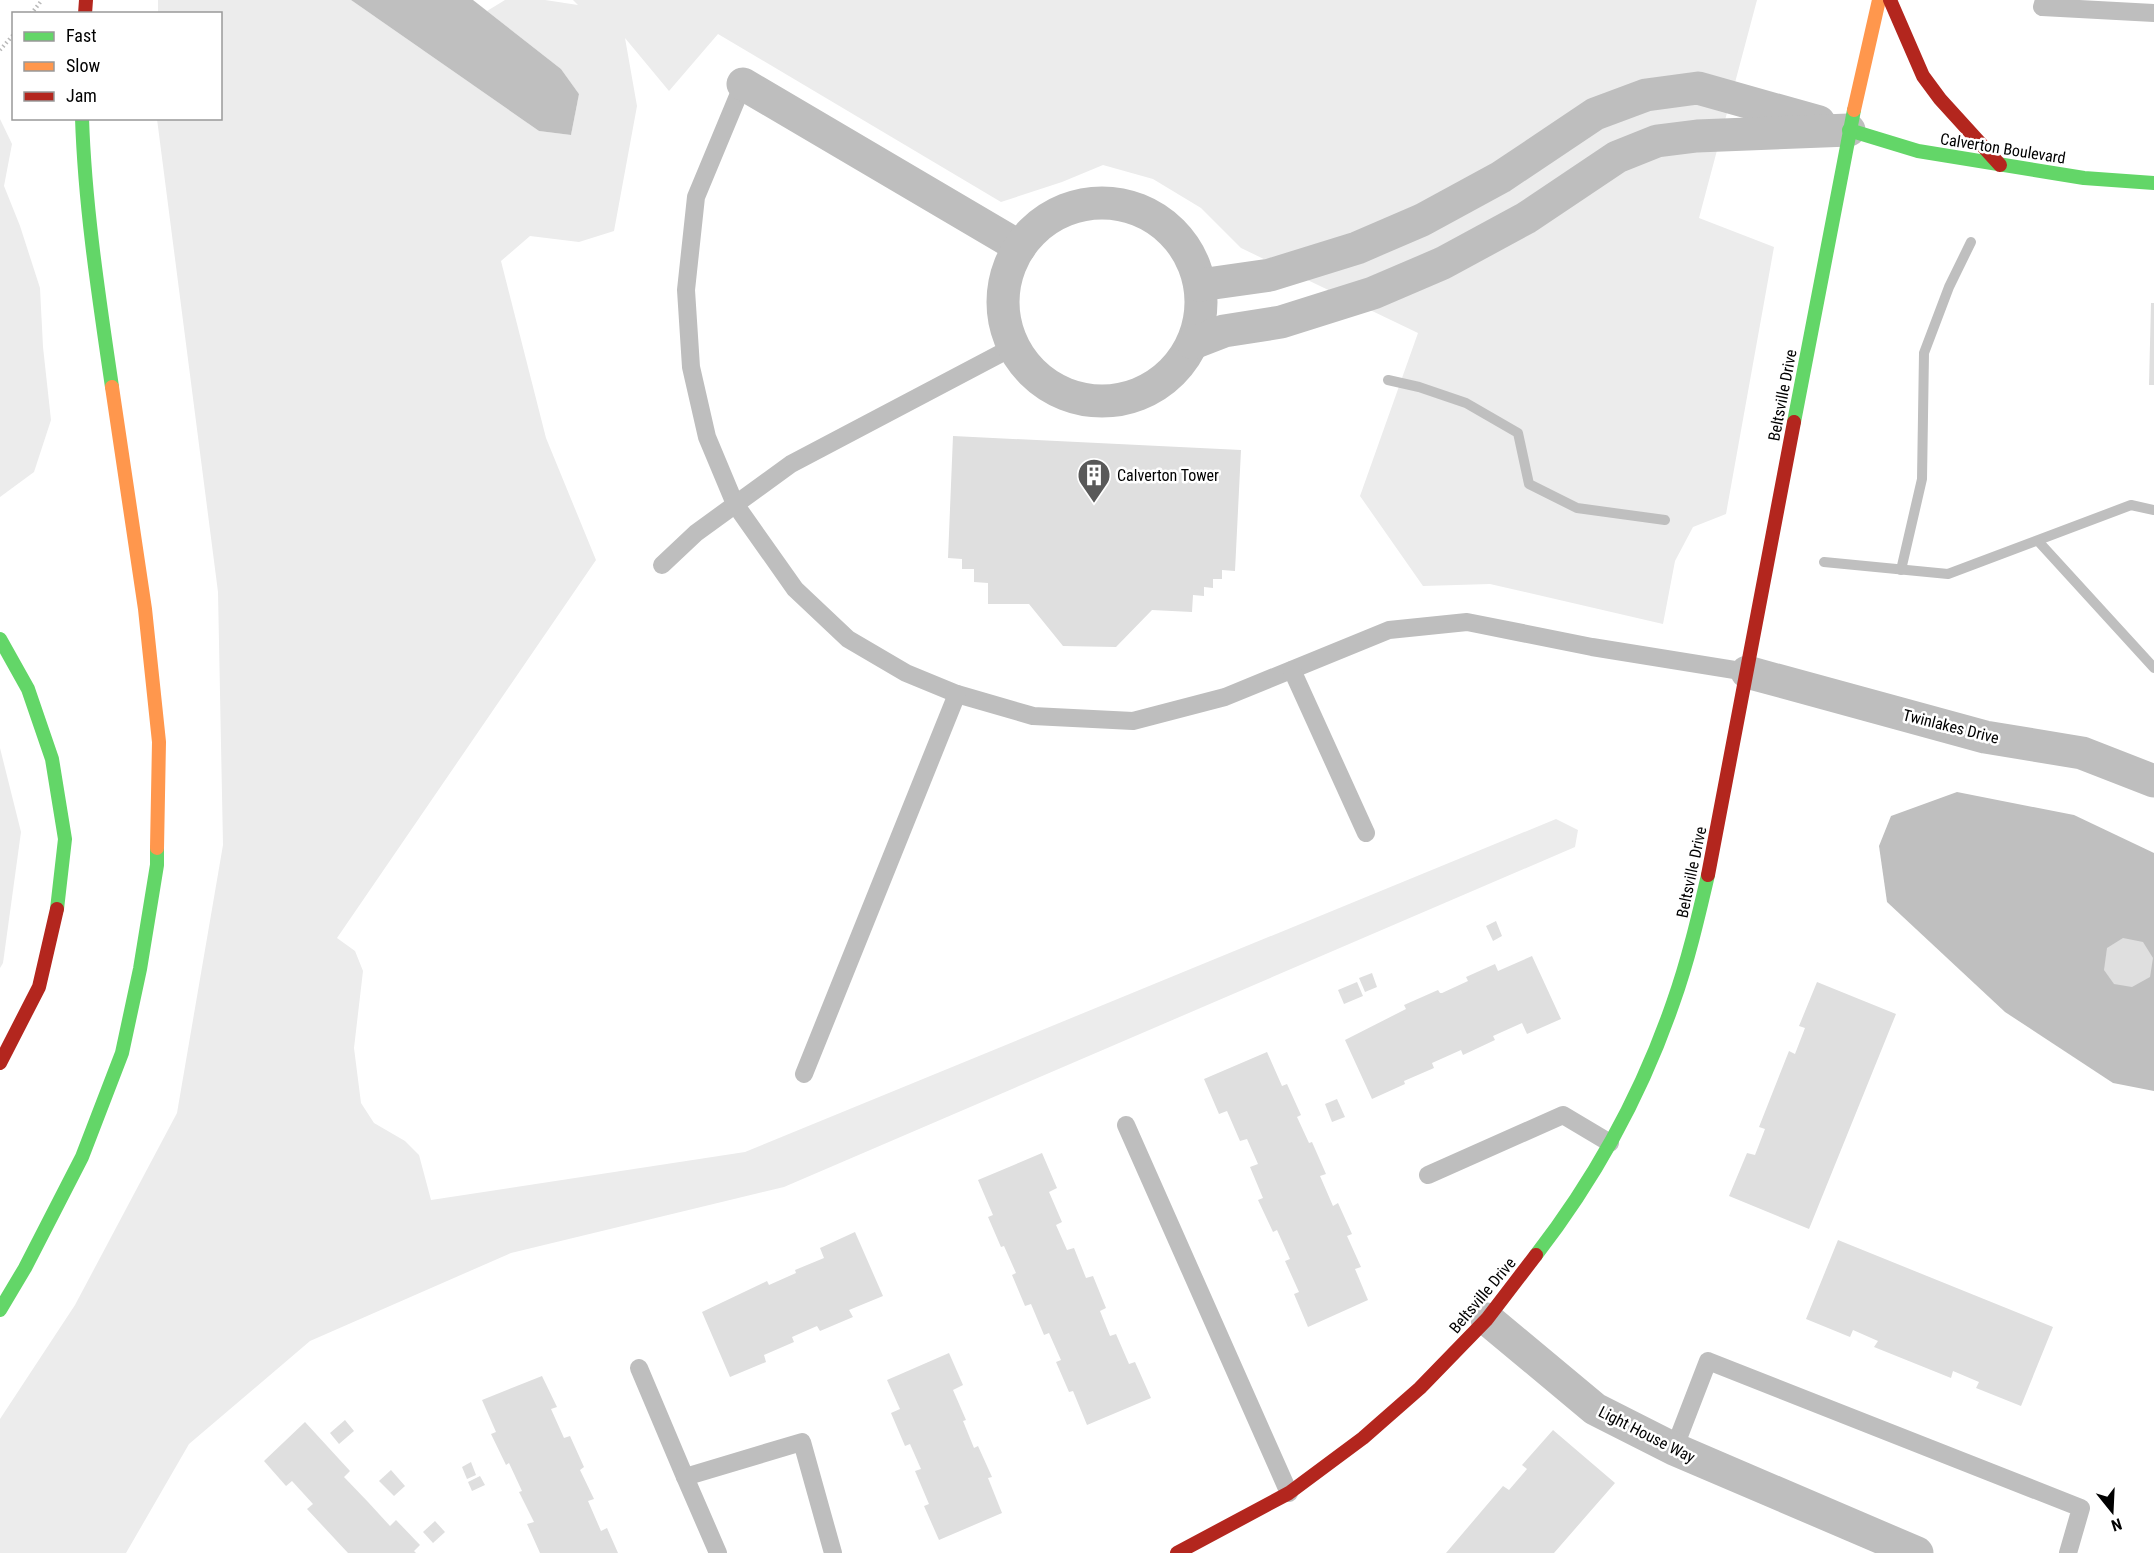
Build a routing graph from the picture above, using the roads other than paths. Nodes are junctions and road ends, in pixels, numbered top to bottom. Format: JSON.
{"nodes":[{"id":1,"x":1879,"y":0,"type":"edge"},
{"id":2,"x":1890,"y":0,"type":"edge"},
{"id":3,"x":2044,"y":0,"type":"edge"},
{"id":4,"x":2154,"y":13,"type":"edge"},
{"id":5,"x":743,"y":84,"type":"joint"},
{"id":6,"x":82,"y":120,"type":"edge"},
{"id":7,"x":1849,"y":130,"type":"junction"},
{"id":8,"x":2000,"y":165,"type":"junction"},
{"id":9,"x":1501,"y":177,"type":"junction"},
{"id":10,"x":2154,"y":183,"type":"edge"},
{"id":11,"x":1526,"y":218,"type":"junction"},
{"id":12,"x":1020,"y":247,"type":"junction"},
{"id":13,"x":1200,"y":285,"type":"junction"},
{"id":14,"x":1193,"y":343,"type":"junction"},
{"id":15,"x":1013,"y":347,"type":"junction"},
{"id":16,"x":735,"y":504,"type":"junction"},
{"id":17,"x":662,"y":565,"type":"dead end"},
{"id":18,"x":0,"y":639,"type":"edge"},
{"id":19,"x":1292,"y":670,"type":"junction"},
{"id":20,"x":1747,"y":672,"type":"junction"},
{"id":21,"x":957,"y":694,"type":"junction"},
{"id":22,"x":2154,"y":781,"type":"edge"},
{"id":23,"x":1366,"y":833,"type":"dead end"},
{"id":24,"x":0,"y":1062,"type":"edge"},
{"id":25,"x":804,"y":1074,"type":"dead end"},
{"id":26,"x":1126,"y":1125,"type":"dead end"},
{"id":27,"x":1610,"y":1143,"type":"junction"},
{"id":28,"x":1428,"y":1175,"type":"dead end"},
{"id":29,"x":0,"y":1310,"type":"edge"},
{"id":30,"x":1487,"y":1319,"type":"junction"},
{"id":31,"x":639,"y":1368,"type":"dead end"},
{"id":32,"x":1674,"y":1449,"type":"junction"},
{"id":33,"x":685,"y":1477,"type":"junction"},
{"id":34,"x":1289,"y":1493,"type":"junction"},
{"id":35,"x":718,"y":1553,"type":"edge"},
{"id":36,"x":833,"y":1553,"type":"edge"},
{"id":37,"x":1177,"y":1553,"type":"edge"},
{"id":38,"x":1917,"y":1553,"type":"edge"},
{"id":39,"x":2068,"y":1553,"type":"edge"}],
"edges":[{"from":1,"to":7,"type":"main road","name":"Beltsville Drive"},
{"from":2,"to":8,"type":"main road"},
{"from":3,"to":4,"type":"lane"},
{"from":5,"to":12,"type":"street"},
{"from":5,"to":16,"type":"lane"},
{"from":6,"to":29,"type":"main road"},
{"from":7,"to":8,"type":"main road","name":"Calverton Boulevard"},
{"from":7,"to":9,"type":"street"},
{"from":7,"to":11,"type":"street"},
{"from":7,"to":20,"type":"main road","name":"Beltsville Drive"},
{"from":8,"to":10,"type":"main road","name":"Calverton Boulevard"},
{"from":9,"to":11,"type":"street"},
{"from":9,"to":13,"type":"street"},
{"from":11,"to":14,"type":"street"},
{"from":12,"to":13,"type":"street"},
{"from":12,"to":15,"type":"street"},
{"from":13,"to":14,"type":"street"},
{"from":14,"to":15,"type":"street"},
{"from":15,"to":16,"type":"lane"},
{"from":16,"to":17,"type":"lane"},
{"from":16,"to":21,"type":"lane"},
{"from":18,"to":24,"type":"main road"},
{"from":19,"to":20,"type":"lane"},
{"from":19,"to":21,"type":"lane"},
{"from":19,"to":23,"type":"lane"},
{"from":20,"to":22,"type":"street","name":"Twinlakes Drive"},
{"from":20,"to":27,"type":"main road","name":"Beltsville Drive"},
{"from":21,"to":25,"type":"lane"},
{"from":26,"to":34,"type":"lane"},
{"from":27,"to":28,"type":"lane"},
{"from":27,"to":30,"type":"main road","name":"Beltsville Drive"},
{"from":30,"to":32,"type":"street","name":"Light House Way"},
{"from":30,"to":34,"type":"main road","name":"Beltsville Drive"},
{"from":31,"to":33,"type":"lane"},
{"from":32,"to":38,"type":"street","name":"Light House Way"},
{"from":32,"to":39,"type":"lane"},
{"from":33,"to":35,"type":"lane"},
{"from":33,"to":36,"type":"lane"},
{"from":34,"to":37,"type":"main road","name":"Beltsville Drive"}]}
